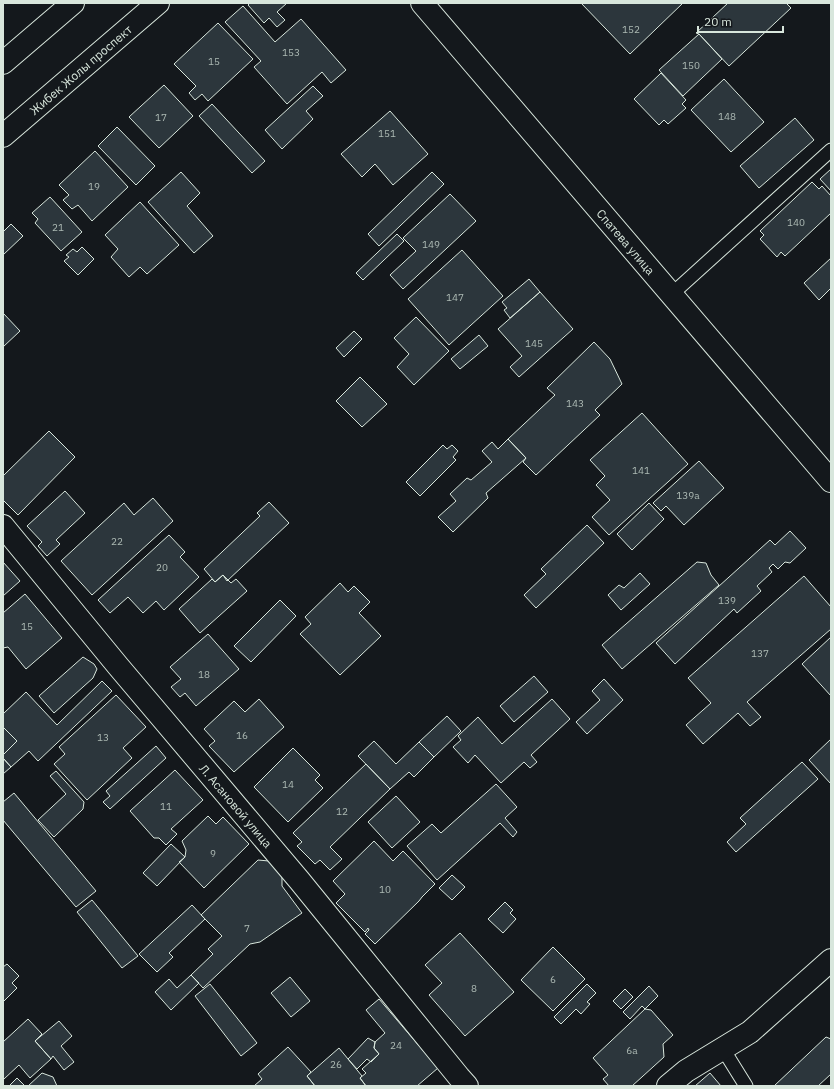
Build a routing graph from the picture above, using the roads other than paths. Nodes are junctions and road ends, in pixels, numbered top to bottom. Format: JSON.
{"nodes":[{"id":1,"x":73,"y":3,"type":"edge"},
{"id":2,"x":158,"y":3,"type":"edge"},
{"id":3,"x":422,"y":3,"type":"edge"},
{"id":4,"x":3,"y":64,"type":"edge"},
{"id":5,"x":3,"y":136,"type":"edge"},
{"id":6,"x":831,"y":150,"type":"edge"},
{"id":7,"x":672,"y":294,"type":"junction"},
{"id":8,"x":831,"y":481,"type":"edge"},
{"id":9,"x":3,"y":526,"type":"edge"},
{"id":10,"x":831,"y":960,"type":"edge"},
{"id":11,"x":723,"y":1049,"type":"junction"},
{"id":12,"x":459,"y":1083,"type":"edge"},
{"id":13,"x":668,"y":1086,"type":"edge"},
{"id":14,"x":746,"y":1086,"type":"edge"}],
"edges":[{"from":1,"to":4,"type":"main road"},
{"from":2,"to":5,"type":"main road","name":"Жибек Жолы проспект"},
{"from":3,"to":7,"type":"main road","name":"Спатева улица"},
{"from":6,"to":7,"type":"lane"},
{"from":7,"to":8,"type":"main road","name":"Спатева улица"},
{"from":9,"to":12,"type":"main road","name":"Л. Асановой улица"},
{"from":10,"to":11,"type":"main road"},
{"from":11,"to":13,"type":"main road"},
{"from":11,"to":14,"type":"lane"}]}
